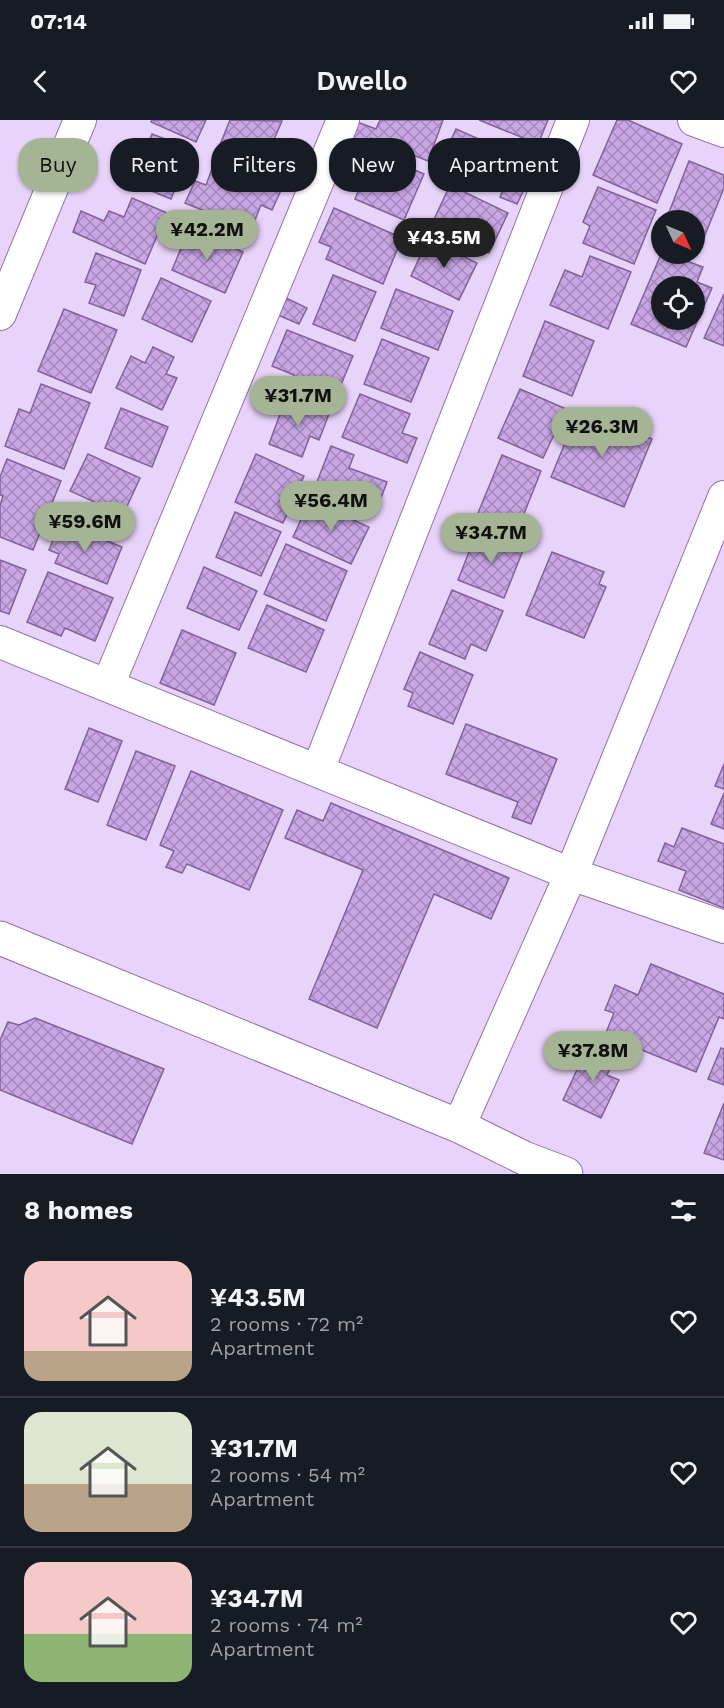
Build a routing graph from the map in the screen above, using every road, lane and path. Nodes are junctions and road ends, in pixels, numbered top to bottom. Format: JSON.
{"nodes":[{"id":1,"x":80,"y":120,"type":"edge"},
{"id":2,"x":343,"y":120,"type":"edge"},
{"id":3,"x":573,"y":120,"type":"edge"},
{"id":4,"x":694,"y":120,"type":"edge"},
{"id":5,"x":724,"y":131,"type":"edge"},
{"id":6,"x":0,"y":314,"type":"edge"},
{"id":7,"x":724,"y":497,"type":"edge"},
{"id":8,"x":0,"y":642,"type":"edge"},
{"id":9,"x":108,"y":685,"type":"junction"},
{"id":10,"x":318,"y":771,"type":"junction"},
{"id":11,"x":571,"y":874,"type":"junction"},
{"id":12,"x":724,"y":927,"type":"edge"},
{"id":13,"x":0,"y":938,"type":"edge"},
{"id":14,"x":459,"y":1126,"type":"junction"},
{"id":15,"x":521,"y":1166,"type":"edge"},
{"id":16,"x":566,"y":1174,"type":"edge"}],
"edges":[{"from":1,"to":6,"type":"street"},
{"from":2,"to":9,"type":"street"},
{"from":3,"to":10,"type":"street"},
{"from":4,"to":5,"type":"street"},
{"from":7,"to":11,"type":"street"},
{"from":8,"to":9,"type":"street"},
{"from":9,"to":10,"type":"street"},
{"from":10,"to":11,"type":"street"},
{"from":11,"to":12,"type":"street"},
{"from":11,"to":14,"type":"street"},
{"from":13,"to":14,"type":"street"},
{"from":14,"to":15,"type":"street"},
{"from":15,"to":16,"type":"street"}]}
